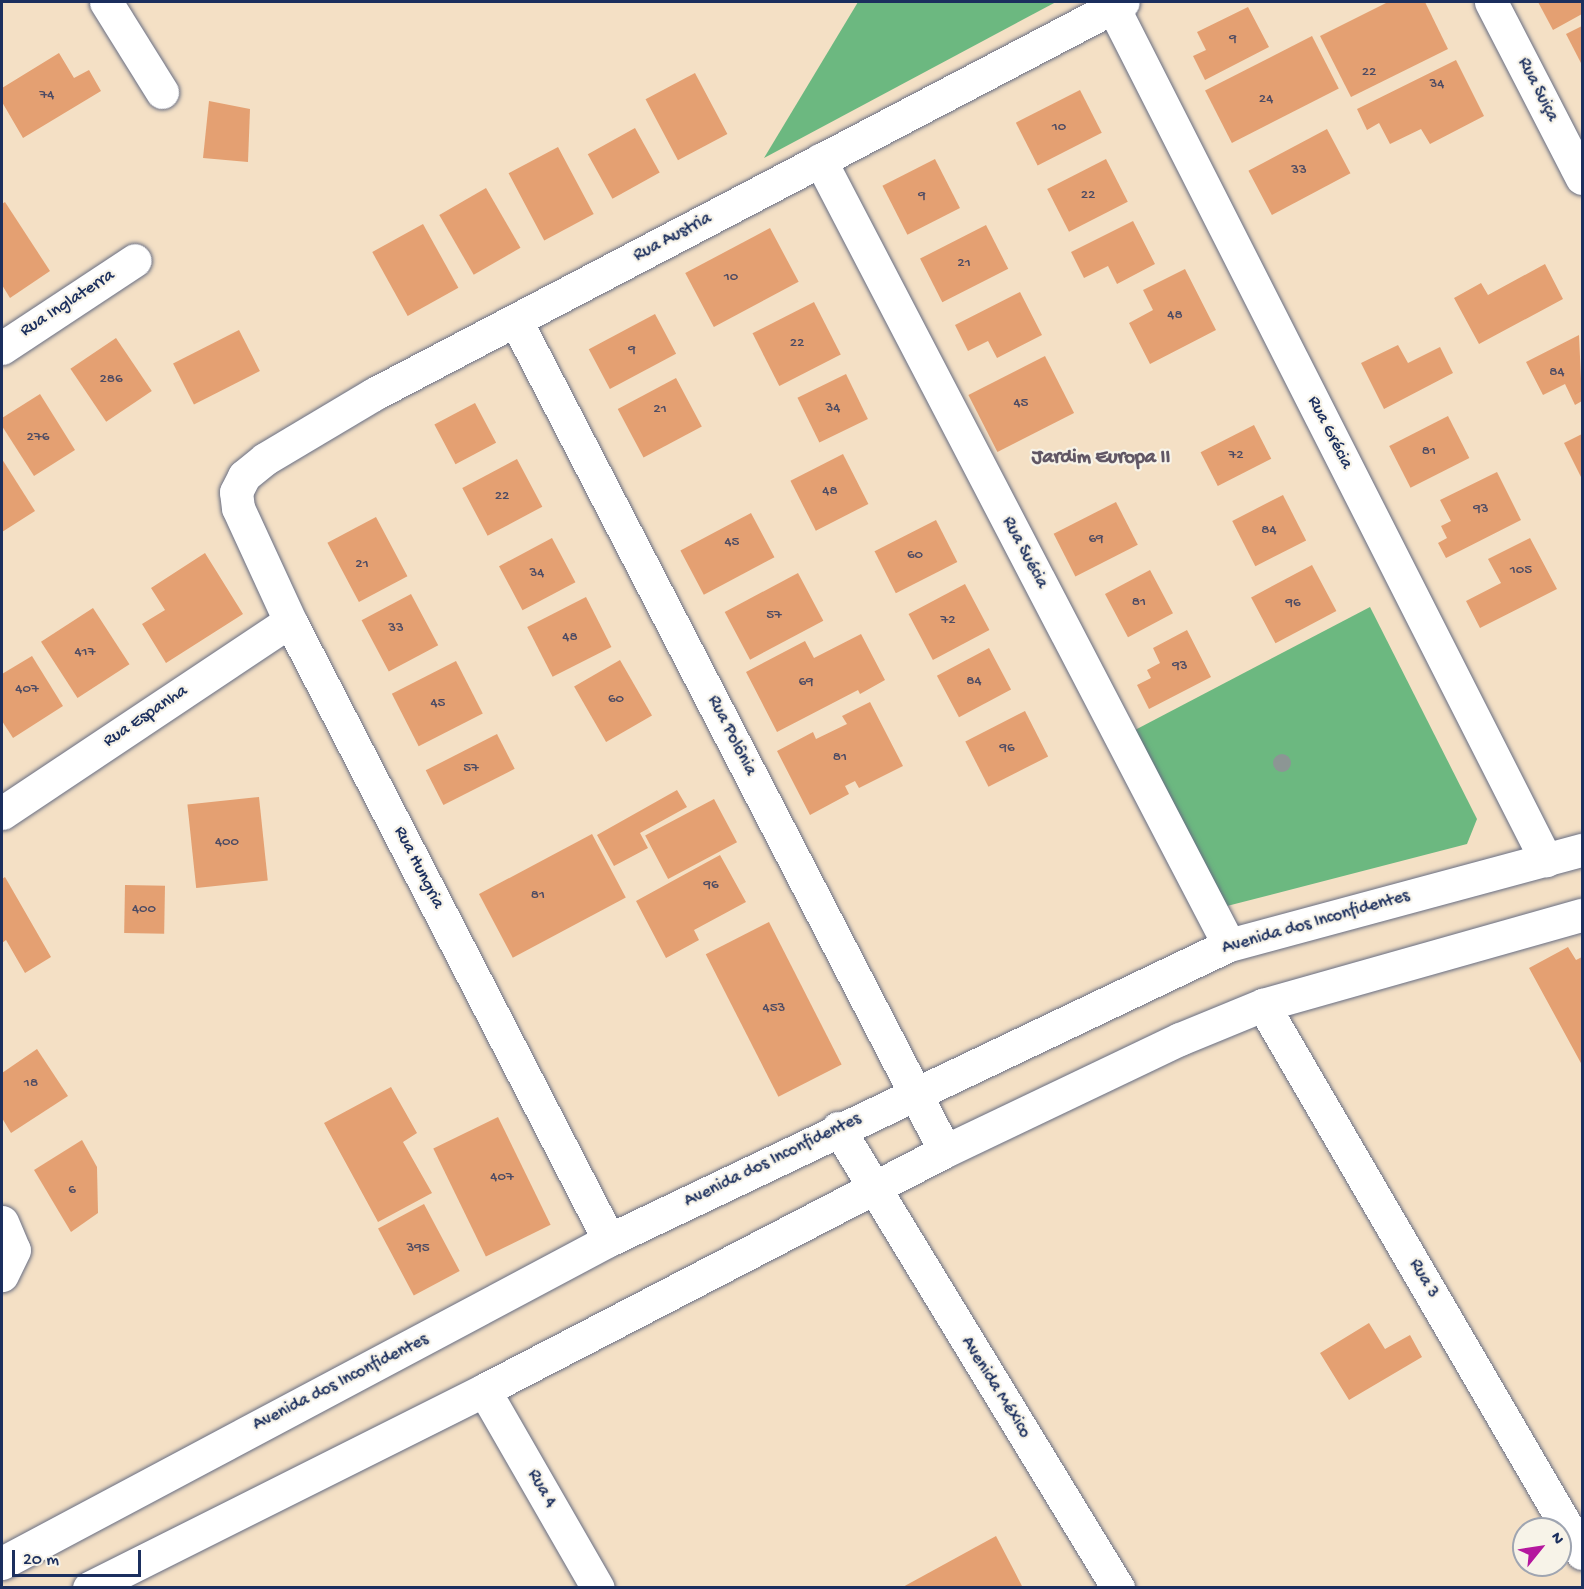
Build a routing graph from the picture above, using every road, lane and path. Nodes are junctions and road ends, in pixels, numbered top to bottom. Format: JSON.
{"nodes":[{"id":1,"x":106,"y":2,"type":"edge"},
{"id":2,"x":1491,"y":2,"type":"edge"},
{"id":3,"x":1118,"y":4,"type":"edge"},
{"id":4,"x":162,"y":92,"type":"dead end"},
{"id":5,"x":820,"y":160,"type":"junction"},
{"id":6,"x":1582,"y":178,"type":"edge"},
{"id":7,"x":135,"y":260,"type":"dead end"},
{"id":8,"x":516,"y":321,"type":"junction"},
{"id":9,"x":2,"y":348,"type":"edge"},
{"id":10,"x":236,"y":492,"type":"joint"},
{"id":11,"x":290,"y":621,"type":"junction"},
{"id":12,"x":2,"y":813,"type":"edge"},
{"id":13,"x":1582,"y":850,"type":"edge"},
{"id":14,"x":1546,"y":860,"type":"junction"},
{"id":15,"x":1582,"y":915,"type":"edge"},
{"id":16,"x":1229,"y":945,"type":"junction"},
{"id":17,"x":1263,"y":1005,"type":"junction"},
{"id":18,"x":915,"y":1093,"type":"junction"},
{"id":19,"x":838,"y":1128,"type":"junction"},
{"id":20,"x":945,"y":1151,"type":"junction"},
{"id":21,"x":872,"y":1189,"type":"junction"},
{"id":22,"x":2,"y":1222,"type":"edge"},
{"id":23,"x":609,"y":1240,"type":"junction"},
{"id":24,"x":5,"y":1269,"type":"edge"},
{"id":25,"x":484,"y":1390,"type":"junction"},
{"id":26,"x":1582,"y":1553,"type":"edge"},
{"id":27,"x":2,"y":1563,"type":"edge"},
{"id":28,"x":89,"y":1587,"type":"edge"},
{"id":29,"x":598,"y":1587,"type":"edge"},
{"id":30,"x":1118,"y":1587,"type":"edge"}],
"edges":[{"from":1,"to":4,"type":"street"},
{"from":2,"to":6,"type":"street","name":"Rua Suiça"},
{"from":3,"to":5,"type":"street","name":"Rua Austria"},
{"from":3,"to":14,"type":"street","name":"Rua Grécia"},
{"from":5,"to":8,"type":"street","name":"Rua Austria"},
{"from":5,"to":16,"type":"street","name":"Rua Suécia"},
{"from":7,"to":9,"type":"street","name":"Rua Inglaterra"},
{"from":8,"to":10,"type":"street","name":"Rua Austria"},
{"from":8,"to":18,"type":"street","name":"Rua Polônia"},
{"from":10,"to":11,"type":"street","name":"Rua Hungria"},
{"from":11,"to":12,"type":"street","name":"Rua Espanha"},
{"from":11,"to":23,"type":"street","name":"Rua Hungria"},
{"from":13,"to":14,"type":"street","name":"Avenida dos Inconfidentes"},
{"from":14,"to":16,"type":"street","name":"Avenida dos Inconfidentes"},
{"from":15,"to":17,"type":"street"},
{"from":16,"to":18,"type":"street","name":"Avenida dos Inconfidentes"},
{"from":17,"to":20,"type":"street"},
{"from":17,"to":26,"type":"street","name":"Rua 3"},
{"from":18,"to":19,"type":"street","name":"Avenida dos Inconfidentes"},
{"from":18,"to":20,"type":"street","name":"Rua Polônia"},
{"from":19,"to":21,"type":"street","name":"Avenida México"},
{"from":19,"to":23,"type":"street","name":"Avenida dos Inconfidentes"},
{"from":20,"to":21,"type":"street"},
{"from":21,"to":25,"type":"street"},
{"from":21,"to":30,"type":"street","name":"Avenida México"},
{"from":22,"to":24,"type":"street"},
{"from":23,"to":27,"type":"street","name":"Avenida dos Inconfidentes"},
{"from":25,"to":28,"type":"street"},
{"from":25,"to":29,"type":"street","name":"Rua 4"}]}
